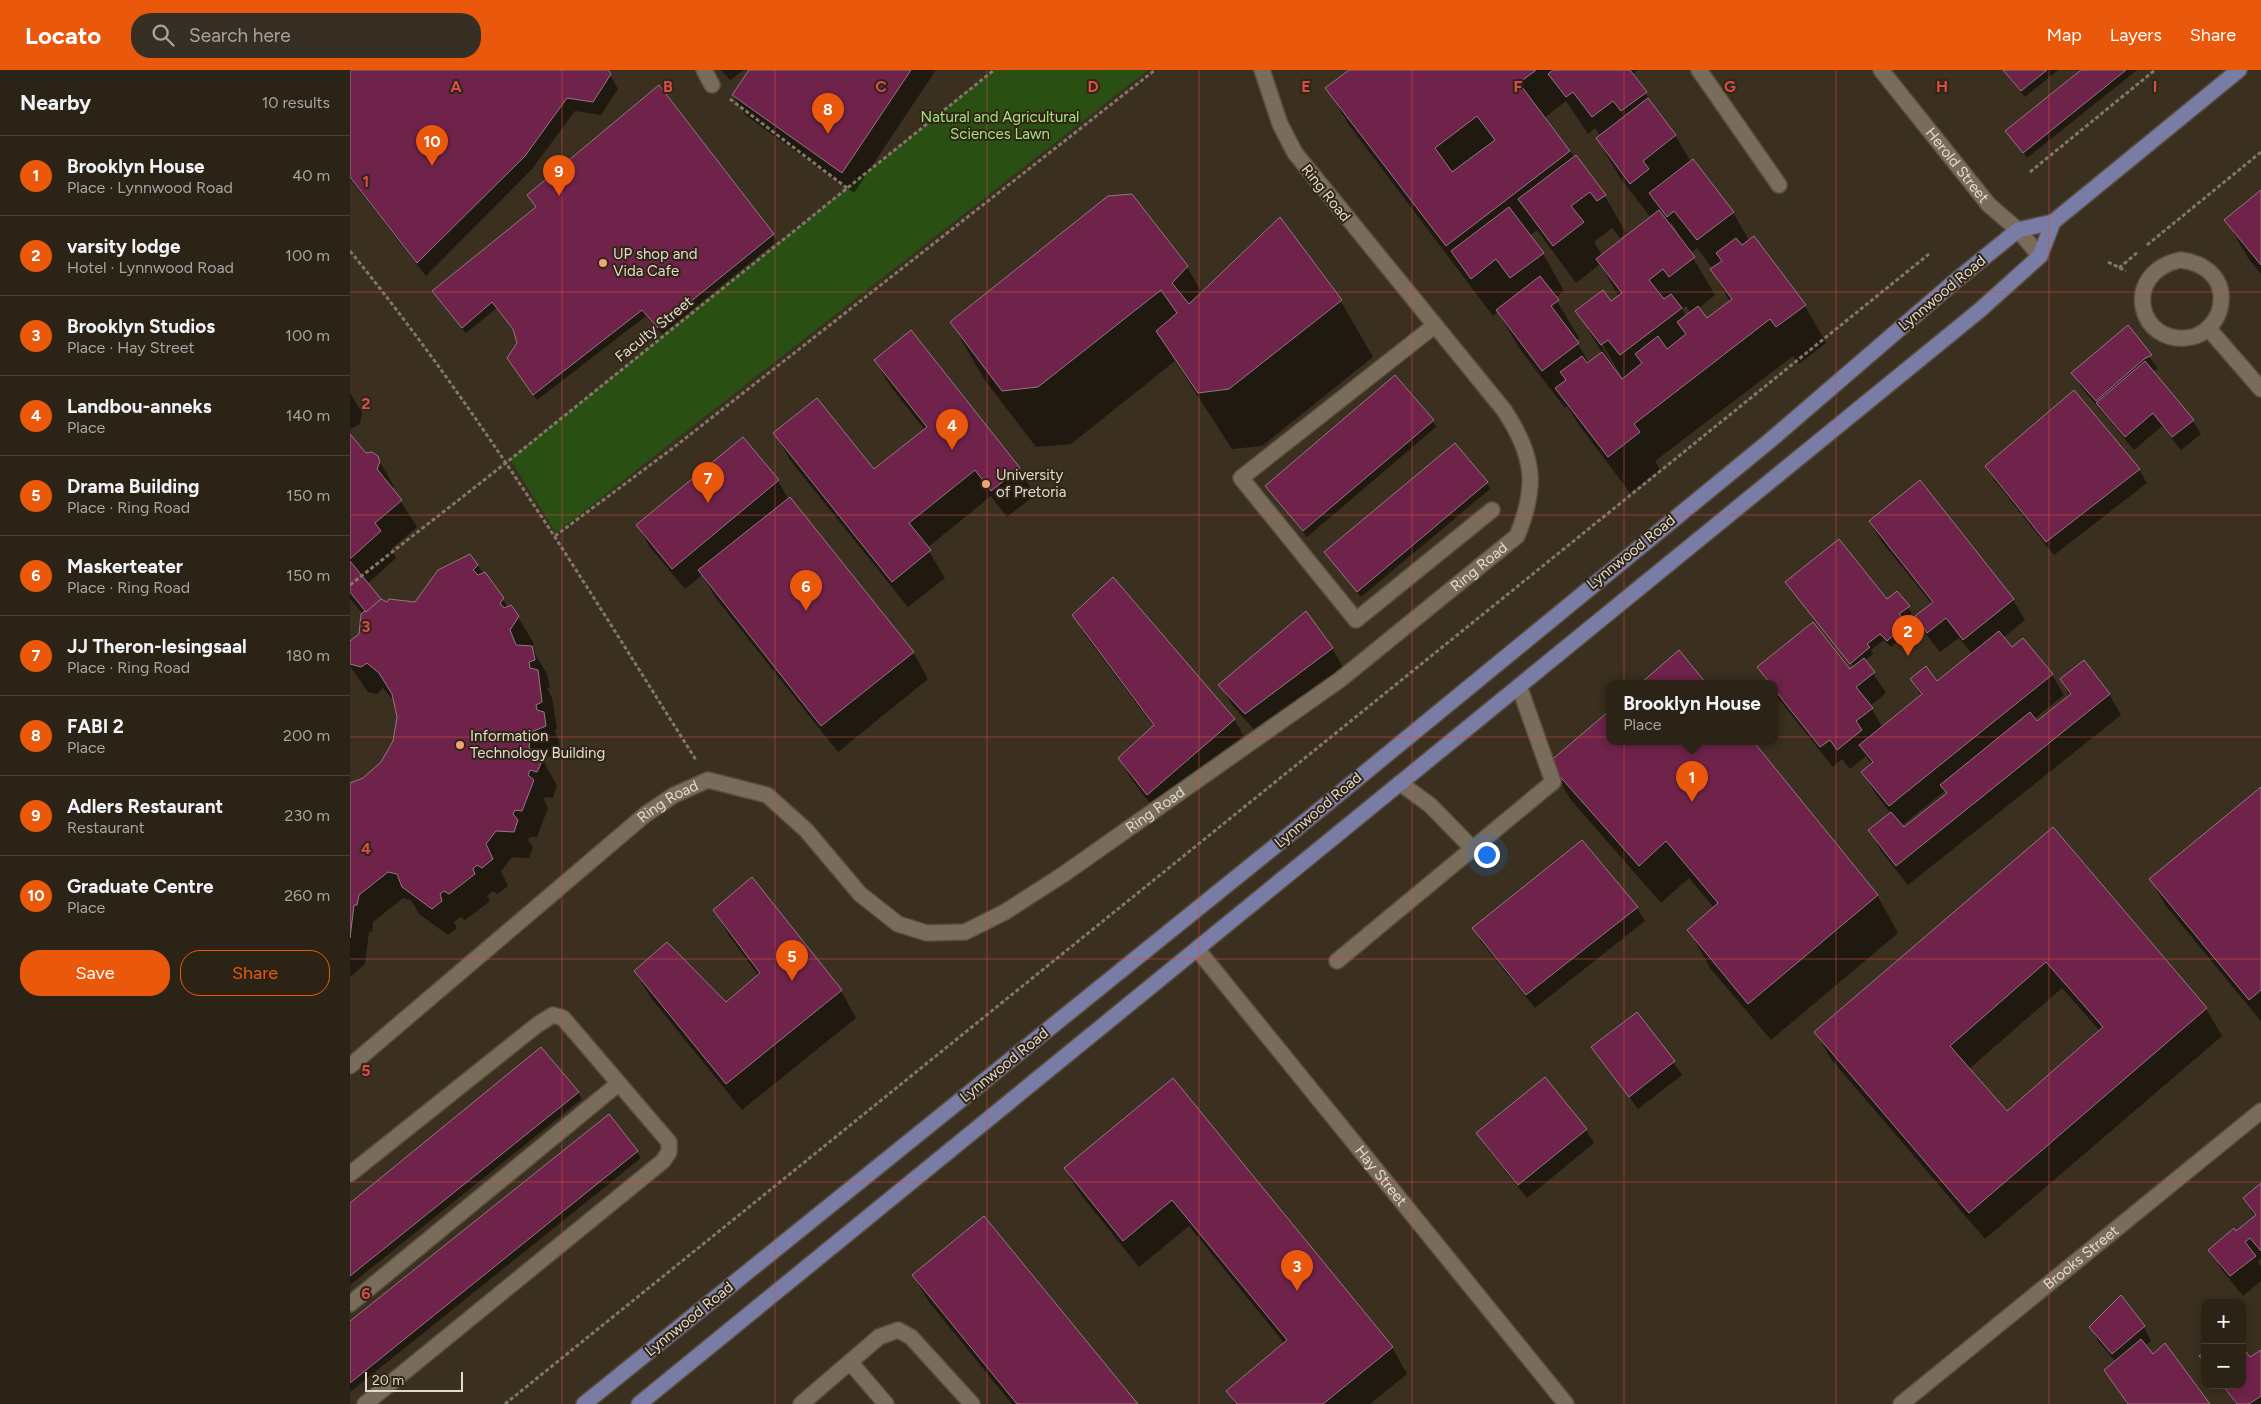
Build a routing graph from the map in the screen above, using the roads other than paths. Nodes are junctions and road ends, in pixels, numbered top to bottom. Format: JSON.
{"nodes":[{"id":1,"x":704,"y":70,"type":"edge"},
{"id":2,"x":1699,"y":70,"type":"edge"},
{"id":3,"x":1881,"y":70,"type":"edge"},
{"id":4,"x":2239,"y":70,"type":"edge"},
{"id":5,"x":1266,"y":73,"type":"edge"},
{"id":6,"x":712,"y":84,"type":"road end"},
{"id":7,"x":1779,"y":185,"type":"dead end"},
{"id":8,"x":2053,"y":222,"type":"junction"},
{"id":9,"x":2018,"y":230,"type":"junction"},
{"id":10,"x":2040,"y":256,"type":"junction"},
{"id":11,"x":1434,"y":326,"type":"junction"},
{"id":12,"x":2208,"y":328,"type":"junction"},
{"id":13,"x":2261,"y":389,"type":"edge"},
{"id":14,"x":1492,"y":510,"type":"dead end"},
{"id":15,"x":1519,"y":686,"type":"junction"},
{"id":16,"x":1400,"y":783,"type":"junction"},
{"id":17,"x":1473,"y":849,"type":"junction"},
{"id":18,"x":1197,"y":950,"type":"junction"},
{"id":19,"x":1337,"y":961,"type":"dead end"},
{"id":20,"x":350,"y":1066,"type":"edge"},
{"id":21,"x":618,"y":1084,"type":"junction"},
{"id":22,"x":2261,"y":1111,"type":"edge"},
{"id":23,"x":350,"y":1174,"type":"edge"},
{"id":24,"x":350,"y":1304,"type":"edge"},
{"id":25,"x":850,"y":1362,"type":"junction"},
{"id":26,"x":365,"y":1404,"type":"edge"},
{"id":27,"x":584,"y":1404,"type":"edge"},
{"id":28,"x":639,"y":1404,"type":"edge"},
{"id":29,"x":801,"y":1404,"type":"edge"},
{"id":30,"x":886,"y":1404,"type":"edge"},
{"id":31,"x":972,"y":1404,"type":"edge"},
{"id":32,"x":1566,"y":1404,"type":"edge"},
{"id":33,"x":1901,"y":1404,"type":"edge"}],
"edges":[{"from":1,"to":6,"type":"street"},
{"from":2,"to":7,"type":"street"},
{"from":3,"to":9,"type":"street","name":"Herold Street"},
{"from":4,"to":8,"type":"main road","name":"Lynnwood Road"},
{"from":5,"to":11,"type":"street","name":"Ring Road"},
{"from":8,"to":9,"type":"main road","name":"Lynnwood Road"},
{"from":8,"to":10,"type":"main road","name":"Lynnwood Road"},
{"from":9,"to":10,"type":"street","name":"Herold Street"},
{"from":9,"to":27,"type":"main road","name":"Lynnwood Road"},
{"from":10,"to":15,"type":"main road","name":"Lynnwood Road"},
{"from":11,"to":14,"type":"street"},
{"from":11,"to":20,"type":"street","name":"Ring Road"},
{"from":12,"to":12,"type":"street"},
{"from":12,"to":13,"type":"street"},
{"from":15,"to":16,"type":"main road","name":"Lynnwood Road"},
{"from":15,"to":17,"type":"street"},
{"from":16,"to":17,"type":"street"},
{"from":16,"to":18,"type":"main road","name":"Lynnwood Road"},
{"from":17,"to":19,"type":"street"},
{"from":18,"to":28,"type":"main road","name":"Lynnwood Road"},
{"from":18,"to":32,"type":"street","name":"Hay Street"},
{"from":21,"to":23,"type":"street"},
{"from":21,"to":24,"type":"street"},
{"from":21,"to":26,"type":"street"},
{"from":22,"to":33,"type":"street","name":"Brooks Street"},
{"from":25,"to":29,"type":"street"},
{"from":25,"to":30,"type":"street"},
{"from":25,"to":31,"type":"street"}]}
